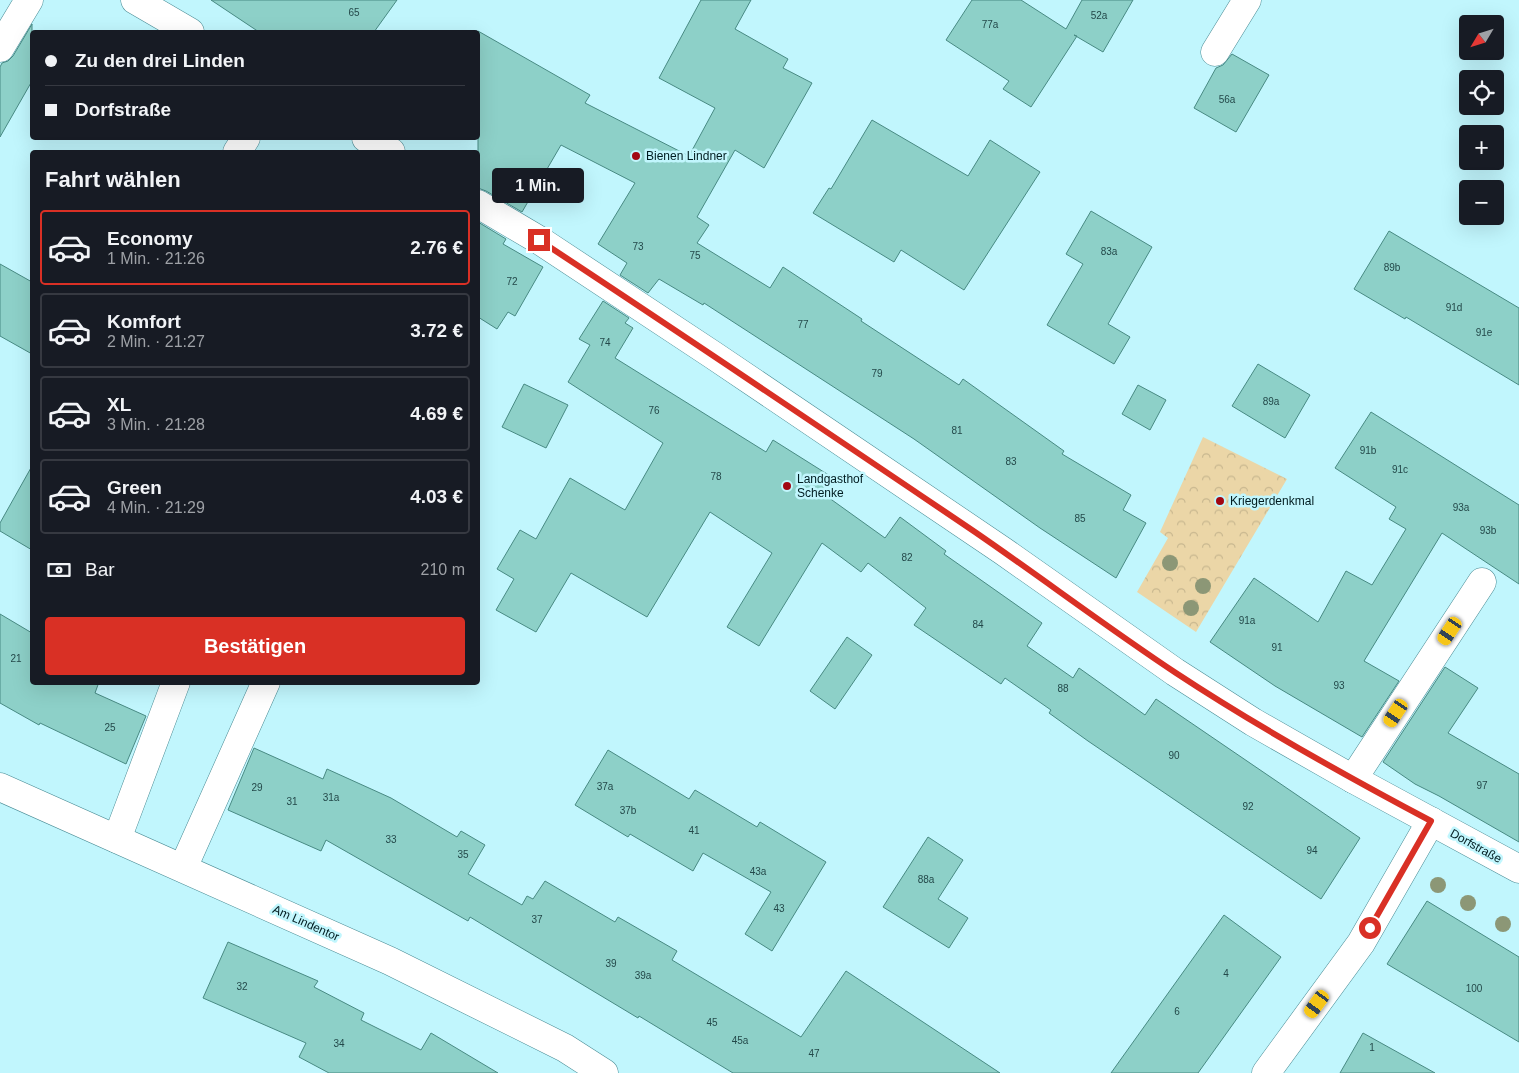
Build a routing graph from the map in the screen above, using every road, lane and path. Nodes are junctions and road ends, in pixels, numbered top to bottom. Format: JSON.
{"nodes":[{"id":1,"x":29,"y":0,"type":"edge"},
{"id":2,"x":135,"y":0,"type":"edge"},
{"id":3,"x":1247,"y":0,"type":"edge"},
{"id":4,"x":187,"y":30,"type":"edge"},
{"id":5,"x":0,"y":48,"type":"edge"},
{"id":6,"x":1216,"y":52,"type":"dead end"},
{"id":7,"x":370,"y":140,"type":"edge"},
{"id":8,"x":387,"y":150,"type":"edge"},
{"id":9,"x":480,"y":205,"type":"edge"},
{"id":10,"x":1482,"y":582,"type":"dead end"},
{"id":11,"x":175,"y":685,"type":"edge"},
{"id":12,"x":265,"y":685,"type":"edge"},
{"id":13,"x":1353,"y":779,"type":"junction"},
{"id":14,"x":0,"y":787,"type":"edge"},
{"id":15,"x":1431,"y":821,"type":"junction"},
{"id":16,"x":117,"y":839,"type":"junction"},
{"id":17,"x":183,"y":868,"type":"junction"},
{"id":18,"x":1519,"y":869,"type":"edge"},
{"id":19,"x":604,"y":1073,"type":"edge"},
{"id":20,"x":1266,"y":1073,"type":"edge"}],
"edges":[{"from":1,"to":5,"type":"street"},
{"from":2,"to":4,"type":"street"},
{"from":3,"to":6,"type":"street"},
{"from":7,"to":8,"type":"street"},
{"from":9,"to":13,"type":"street","name":"Dorfstraße"},
{"from":10,"to":13,"type":"street"},
{"from":11,"to":16,"type":"street"},
{"from":12,"to":17,"type":"street"},
{"from":13,"to":15,"type":"street","name":"Dorfstraße"},
{"from":14,"to":16,"type":"street","name":"Am Lindentor"},
{"from":15,"to":18,"type":"street","name":"Dorfstraße"},
{"from":15,"to":20,"type":"street"},
{"from":16,"to":17,"type":"street","name":"Am Lindentor"},
{"from":17,"to":19,"type":"street","name":"Am Lindentor"}]}
